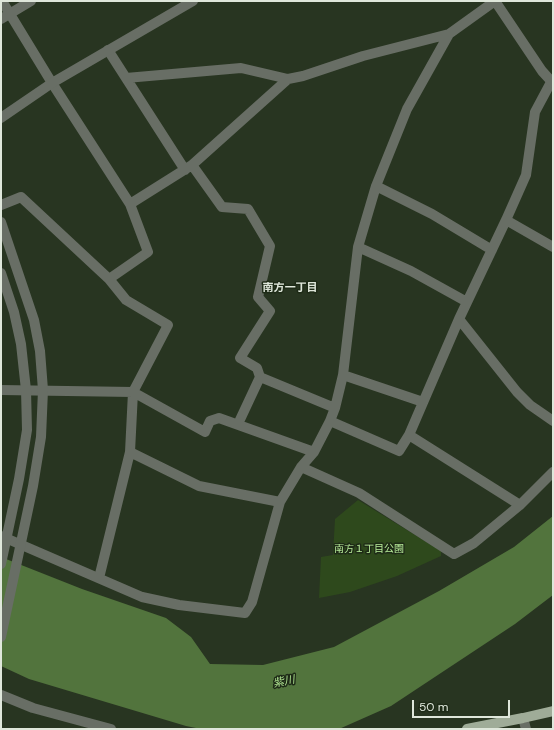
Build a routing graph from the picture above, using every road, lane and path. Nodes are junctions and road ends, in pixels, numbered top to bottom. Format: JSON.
{"nodes":[{"id":1,"x":2,"y":1,"type":"edge"},
{"id":2,"x":31,"y":1,"type":"edge"},
{"id":3,"x":193,"y":1,"type":"edge"},
{"id":4,"x":495,"y":1,"type":"edge"},
{"id":5,"x":10,"y":12,"type":"junction"},
{"id":6,"x":1,"y":19,"type":"edge"},
{"id":7,"x":449,"y":34,"type":"junction"},
{"id":8,"x":108,"y":50,"type":"junction"},
{"id":9,"x":126,"y":78,"type":"junction"},
{"id":10,"x":288,"y":79,"type":"junction"},
{"id":11,"x":552,"y":82,"type":"edge"},
{"id":12,"x":52,"y":83,"type":"junction"},
{"id":13,"x":1,"y":118,"type":"edge"},
{"id":14,"x":189,"y":168,"type":"junction"},
{"id":15,"x":376,"y":186,"type":"junction"},
{"id":16,"x":130,"y":204,"type":"junction"},
{"id":17,"x":1,"y":205,"type":"edge"},
{"id":18,"x":506,"y":220,"type":"junction"},
{"id":19,"x":1,"y":222,"type":"edge"},
{"id":20,"x":358,"y":247,"type":"junction"},
{"id":21,"x":553,"y":247,"type":"edge"},
{"id":22,"x":492,"y":250,"type":"junction"},
{"id":23,"x":1,"y":273,"type":"edge"},
{"id":24,"x":109,"y":279,"type":"junction"},
{"id":25,"x":467,"y":302,"type":"junction"},
{"id":26,"x":459,"y":319,"type":"junction"},
{"id":27,"x":342,"y":375,"type":"junction"},
{"id":28,"x":260,"y":377,"type":"junction"},
{"id":29,"x":1,"y":390,"type":"edge"},
{"id":30,"x":26,"y":390,"type":"junction"},
{"id":31,"x":43,"y":390,"type":"junction"},
{"id":32,"x":133,"y":392,"type":"junction"},
{"id":33,"x":423,"y":402,"type":"junction"},
{"id":34,"x":335,"y":408,"type":"junction"},
{"id":35,"x":330,"y":421,"type":"junction"},
{"id":36,"x":553,"y":421,"type":"edge"},
{"id":37,"x":238,"y":424,"type":"junction"},
{"id":38,"x":410,"y":435,"type":"junction"},
{"id":39,"x":130,"y":452,"type":"junction"},
{"id":40,"x":314,"y":452,"type":"junction"},
{"id":41,"x":301,"y":467,"type":"junction"},
{"id":42,"x":553,"y":472,"type":"edge"},
{"id":43,"x":280,"y":502,"type":"junction"},
{"id":44,"x":520,"y":505,"type":"junction"},
{"id":45,"x":4,"y":538,"type":"edge"},
{"id":46,"x":21,"y":546,"type":"junction"},
{"id":47,"x":1,"y":564,"type":"edge"},
{"id":48,"x":99,"y":578,"type":"junction"},
{"id":49,"x":1,"y":638,"type":"edge"},
{"id":50,"x":1,"y":695,"type":"edge"},
{"id":51,"x":553,"y":711,"type":"edge"},
{"id":52,"x":523,"y":718,"type":"junction"},
{"id":53,"x":111,"y":729,"type":"edge"},
{"id":54,"x":467,"y":729,"type":"edge"},
{"id":55,"x":526,"y":729,"type":"edge"}],
"edges":[{"from":1,"to":5,"type":"street"},
{"from":2,"to":5,"type":"street"},
{"from":3,"to":8,"type":"street"},
{"from":4,"to":7,"type":"street"},
{"from":4,"to":11,"type":"street"},
{"from":5,"to":6,"type":"street"},
{"from":5,"to":12,"type":"street"},
{"from":7,"to":10,"type":"street"},
{"from":7,"to":15,"type":"street"},
{"from":8,"to":9,"type":"street"},
{"from":8,"to":12,"type":"street"},
{"from":9,"to":10,"type":"street"},
{"from":9,"to":14,"type":"street"},
{"from":10,"to":14,"type":"street"},
{"from":11,"to":18,"type":"street"},
{"from":12,"to":13,"type":"street"},
{"from":12,"to":16,"type":"street"},
{"from":14,"to":16,"type":"street"},
{"from":14,"to":28,"type":"street"},
{"from":15,"to":20,"type":"street"},
{"from":15,"to":22,"type":"street"},
{"from":16,"to":24,"type":"street"},
{"from":17,"to":24,"type":"street"},
{"from":18,"to":21,"type":"street"},
{"from":18,"to":22,"type":"street"},
{"from":19,"to":31,"type":"street"},
{"from":20,"to":25,"type":"street"},
{"from":20,"to":27,"type":"street"},
{"from":22,"to":25,"type":"street"},
{"from":23,"to":30,"type":"street"},
{"from":24,"to":32,"type":"street"},
{"from":25,"to":26,"type":"street"},
{"from":26,"to":33,"type":"street"},
{"from":26,"to":36,"type":"street"},
{"from":27,"to":33,"type":"street"},
{"from":27,"to":34,"type":"street"},
{"from":28,"to":34,"type":"street"},
{"from":28,"to":37,"type":"street"},
{"from":29,"to":30,"type":"street"},
{"from":30,"to":31,"type":"street"},
{"from":30,"to":45,"type":"street"},
{"from":31,"to":32,"type":"street"},
{"from":31,"to":46,"type":"street"},
{"from":32,"to":37,"type":"street"},
{"from":32,"to":39,"type":"street"},
{"from":33,"to":38,"type":"street"},
{"from":34,"to":35,"type":"street"},
{"from":35,"to":38,"type":"street"},
{"from":35,"to":40,"type":"street"},
{"from":37,"to":40,"type":"street"},
{"from":38,"to":44,"type":"street"},
{"from":39,"to":43,"type":"street"},
{"from":39,"to":48,"type":"street"},
{"from":40,"to":41,"type":"street"},
{"from":41,"to":43,"type":"street"},
{"from":41,"to":44,"type":"street"},
{"from":42,"to":44,"type":"street"},
{"from":43,"to":48,"type":"street"},
{"from":45,"to":46,"type":"street"},
{"from":45,"to":47,"type":"street"},
{"from":46,"to":48,"type":"street"},
{"from":46,"to":49,"type":"street"},
{"from":50,"to":53,"type":"street"},
{"from":51,"to":52,"type":"main road"},
{"from":52,"to":54,"type":"main road"},
{"from":52,"to":55,"type":"street"}]}
